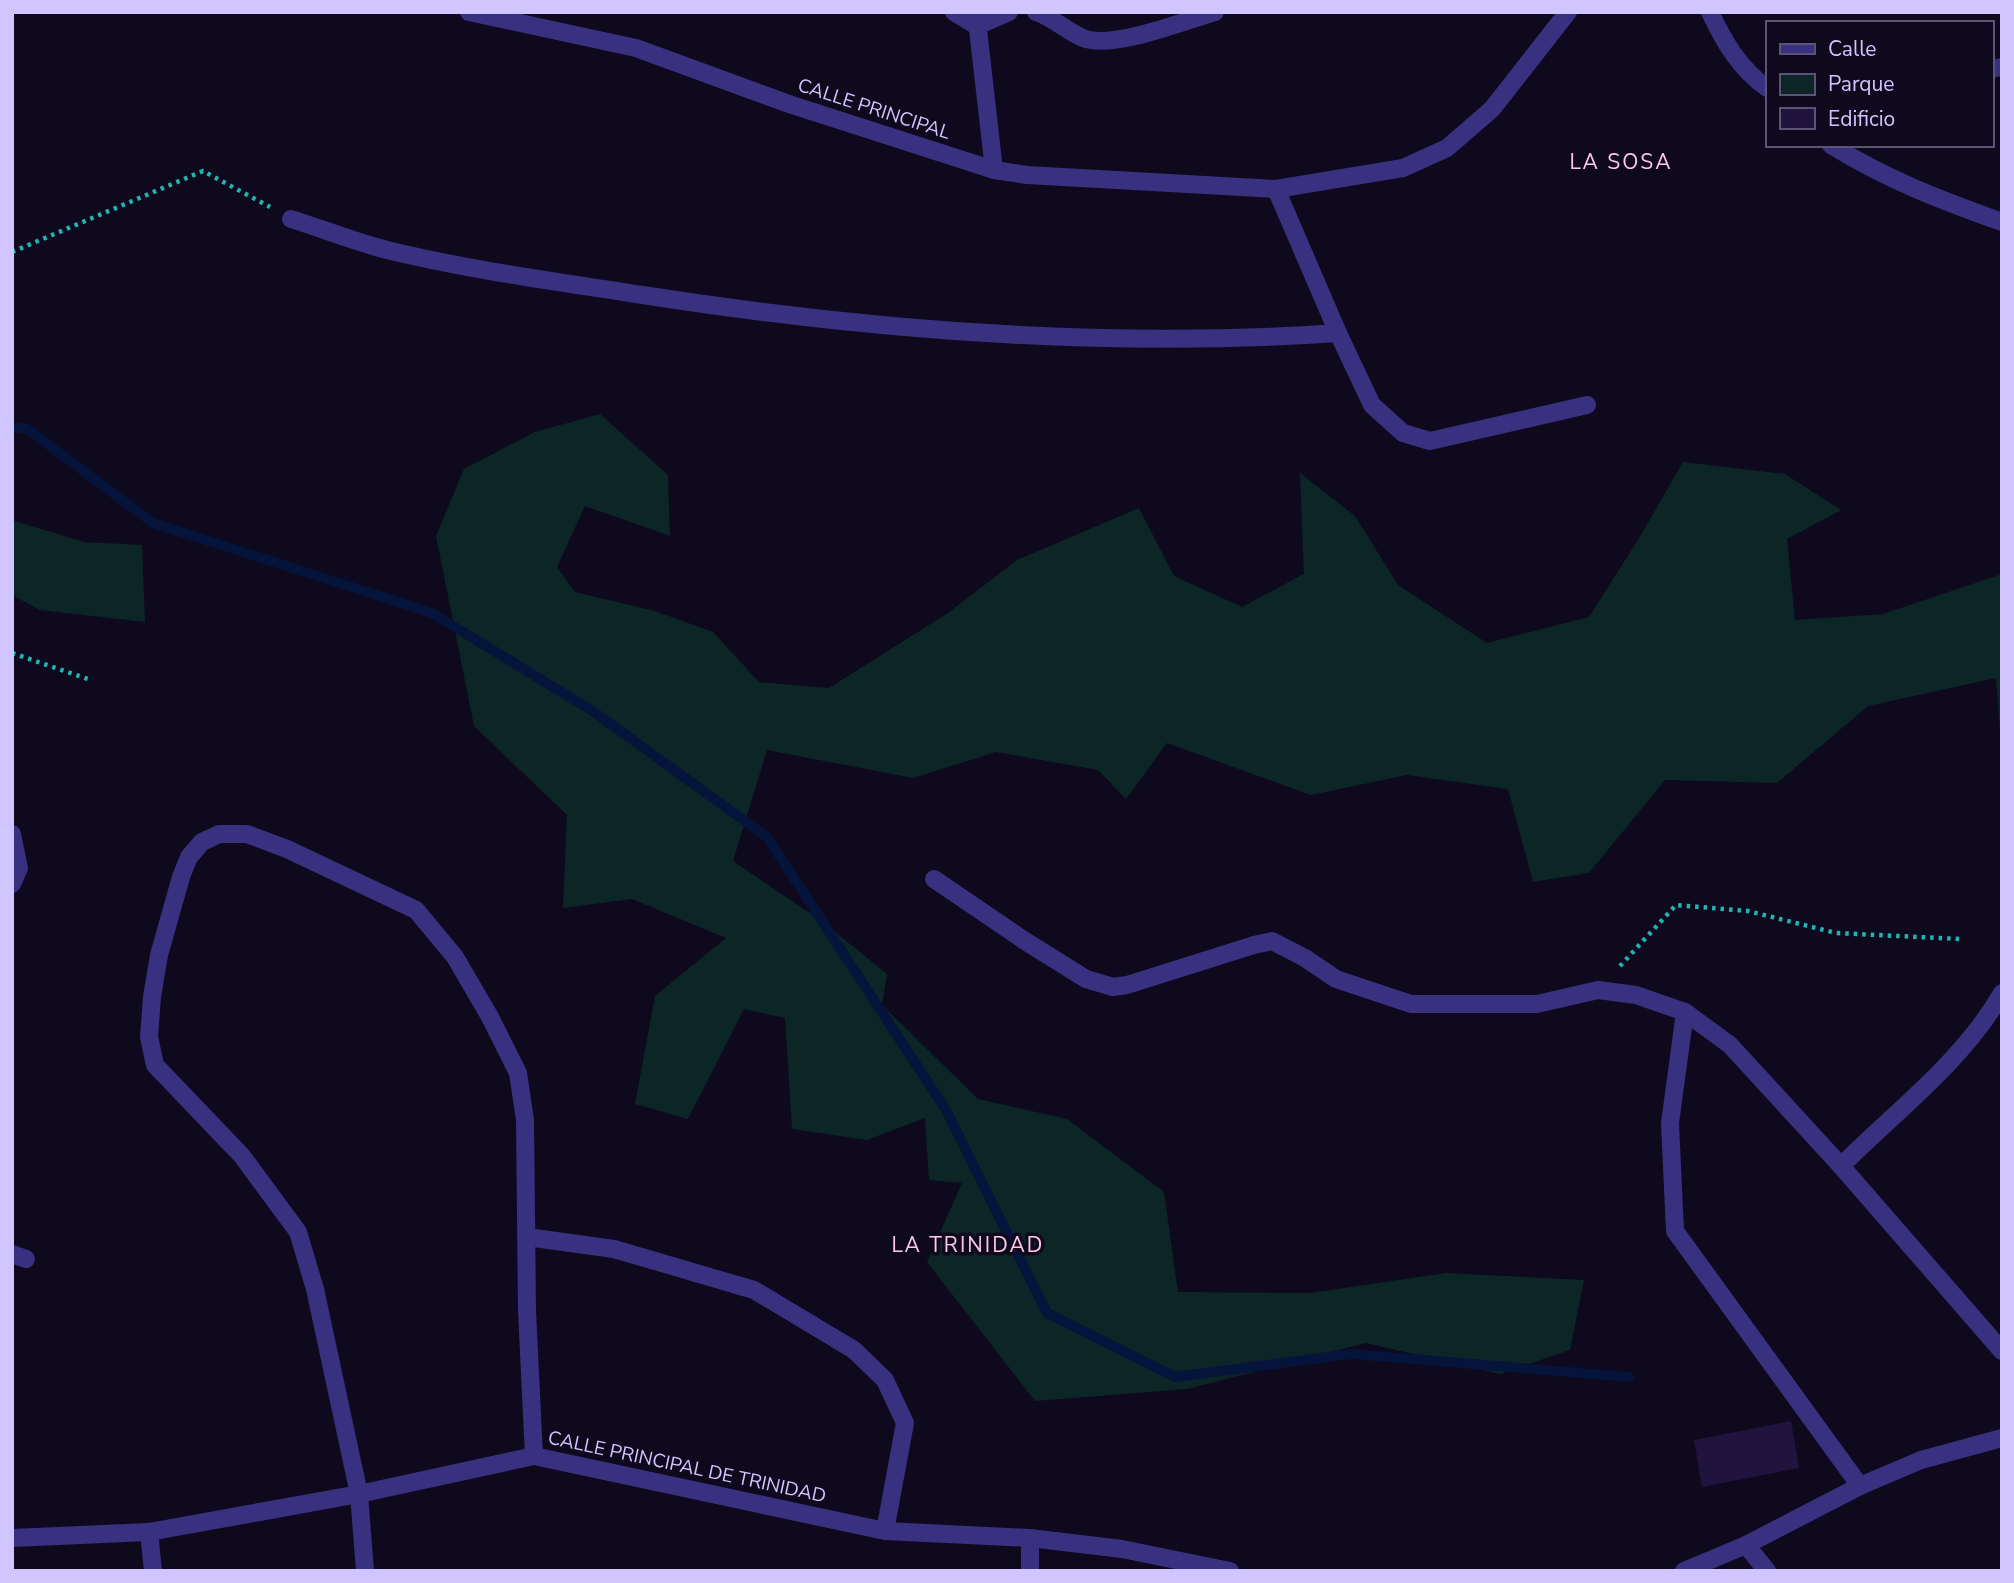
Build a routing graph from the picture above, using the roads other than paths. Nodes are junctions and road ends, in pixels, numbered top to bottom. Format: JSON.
{"nodes":[{"id":1,"x":468,"y":12,"type":"edge"},
{"id":2,"x":954,"y":12,"type":"edge"},
{"id":3,"x":1009,"y":12,"type":"edge"},
{"id":4,"x":1036,"y":12,"type":"edge"},
{"id":5,"x":1215,"y":12,"type":"edge"},
{"id":6,"x":1568,"y":12,"type":"edge"},
{"id":7,"x":1710,"y":12,"type":"edge"},
{"id":8,"x":977,"y":19,"type":"edge"},
{"id":9,"x":1766,"y":87,"type":"edge"},
{"id":10,"x":1834,"y":147,"type":"edge"},
{"id":11,"x":994,"y":170,"type":"junction"},
{"id":12,"x":1276,"y":189,"type":"junction"},
{"id":13,"x":291,"y":219,"type":"road end"},
{"id":14,"x":2002,"y":222,"type":"edge"},
{"id":15,"x":1338,"y":332,"type":"junction"},
{"id":16,"x":1587,"y":405,"type":"dead end"},
{"id":17,"x":12,"y":834,"type":"edge"},
{"id":18,"x":934,"y":879,"type":"dead end"},
{"id":19,"x":12,"y":884,"type":"edge"},
{"id":20,"x":2002,"y":993,"type":"edge"},
{"id":21,"x":1685,"y":1012,"type":"junction"},
{"id":22,"x":1841,"y":1166,"type":"junction"},
{"id":23,"x":527,"y":1237,"type":"junction"},
{"id":24,"x":2002,"y":1351,"type":"edge"},
{"id":25,"x":2002,"y":1438,"type":"edge"},
{"id":26,"x":534,"y":1456,"type":"junction"},
{"id":27,"x":1860,"y":1486,"type":"junction"},
{"id":28,"x":359,"y":1494,"type":"junction"},
{"id":29,"x":885,"y":1531,"type":"junction"},
{"id":30,"x":149,"y":1532,"type":"junction"},
{"id":31,"x":12,"y":1538,"type":"edge"},
{"id":32,"x":1030,"y":1538,"type":"junction"},
{"id":33,"x":1746,"y":1545,"type":"junction"},
{"id":34,"x":153,"y":1571,"type":"edge"},
{"id":35,"x":365,"y":1571,"type":"edge"},
{"id":36,"x":1030,"y":1571,"type":"edge"},
{"id":37,"x":1230,"y":1571,"type":"edge"},
{"id":38,"x":1684,"y":1571,"type":"edge"},
{"id":39,"x":1766,"y":1571,"type":"edge"}],
"edges":[{"from":1,"to":11,"type":"street","name":"CALLE PRINCIPAL"},
{"from":2,"to":8,"type":"street"},
{"from":3,"to":8,"type":"street"},
{"from":4,"to":5,"type":"street"},
{"from":6,"to":12,"type":"street","name":"CALLE PRINCIPAL"},
{"from":7,"to":9,"type":"street"},
{"from":8,"to":11,"type":"street"},
{"from":10,"to":14,"type":"street"},
{"from":11,"to":12,"type":"street","name":"CALLE PRINCIPAL"},
{"from":12,"to":15,"type":"street"},
{"from":13,"to":15,"type":"street"},
{"from":15,"to":16,"type":"street"},
{"from":17,"to":19,"type":"street"},
{"from":18,"to":21,"type":"street"},
{"from":20,"to":22,"type":"street"},
{"from":21,"to":22,"type":"street"},
{"from":21,"to":27,"type":"street"},
{"from":22,"to":24,"type":"street"},
{"from":23,"to":26,"type":"street"},
{"from":23,"to":28,"type":"street"},
{"from":23,"to":29,"type":"street"},
{"from":25,"to":27,"type":"street"},
{"from":26,"to":28,"type":"street","name":"CALLE PRINCIPAL DE TRINIDAD"},
{"from":26,"to":29,"type":"street","name":"CALLE PRINCIPAL DE TRINIDAD"},
{"from":27,"to":33,"type":"street"},
{"from":28,"to":30,"type":"street","name":"CALLE PRINCIPAL DE TRINIDAD"},
{"from":28,"to":35,"type":"street"},
{"from":29,"to":32,"type":"street","name":"CALLE PRINCIPAL DE TRINIDAD"},
{"from":30,"to":31,"type":"street","name":"CALLE PRINCIPAL DE TRINIDAD"},
{"from":30,"to":34,"type":"street"},
{"from":32,"to":36,"type":"street"},
{"from":32,"to":37,"type":"street","name":"CALLE PRINCIPAL DE TRINIDAD"},
{"from":33,"to":38,"type":"street"},
{"from":33,"to":39,"type":"street"}]}
